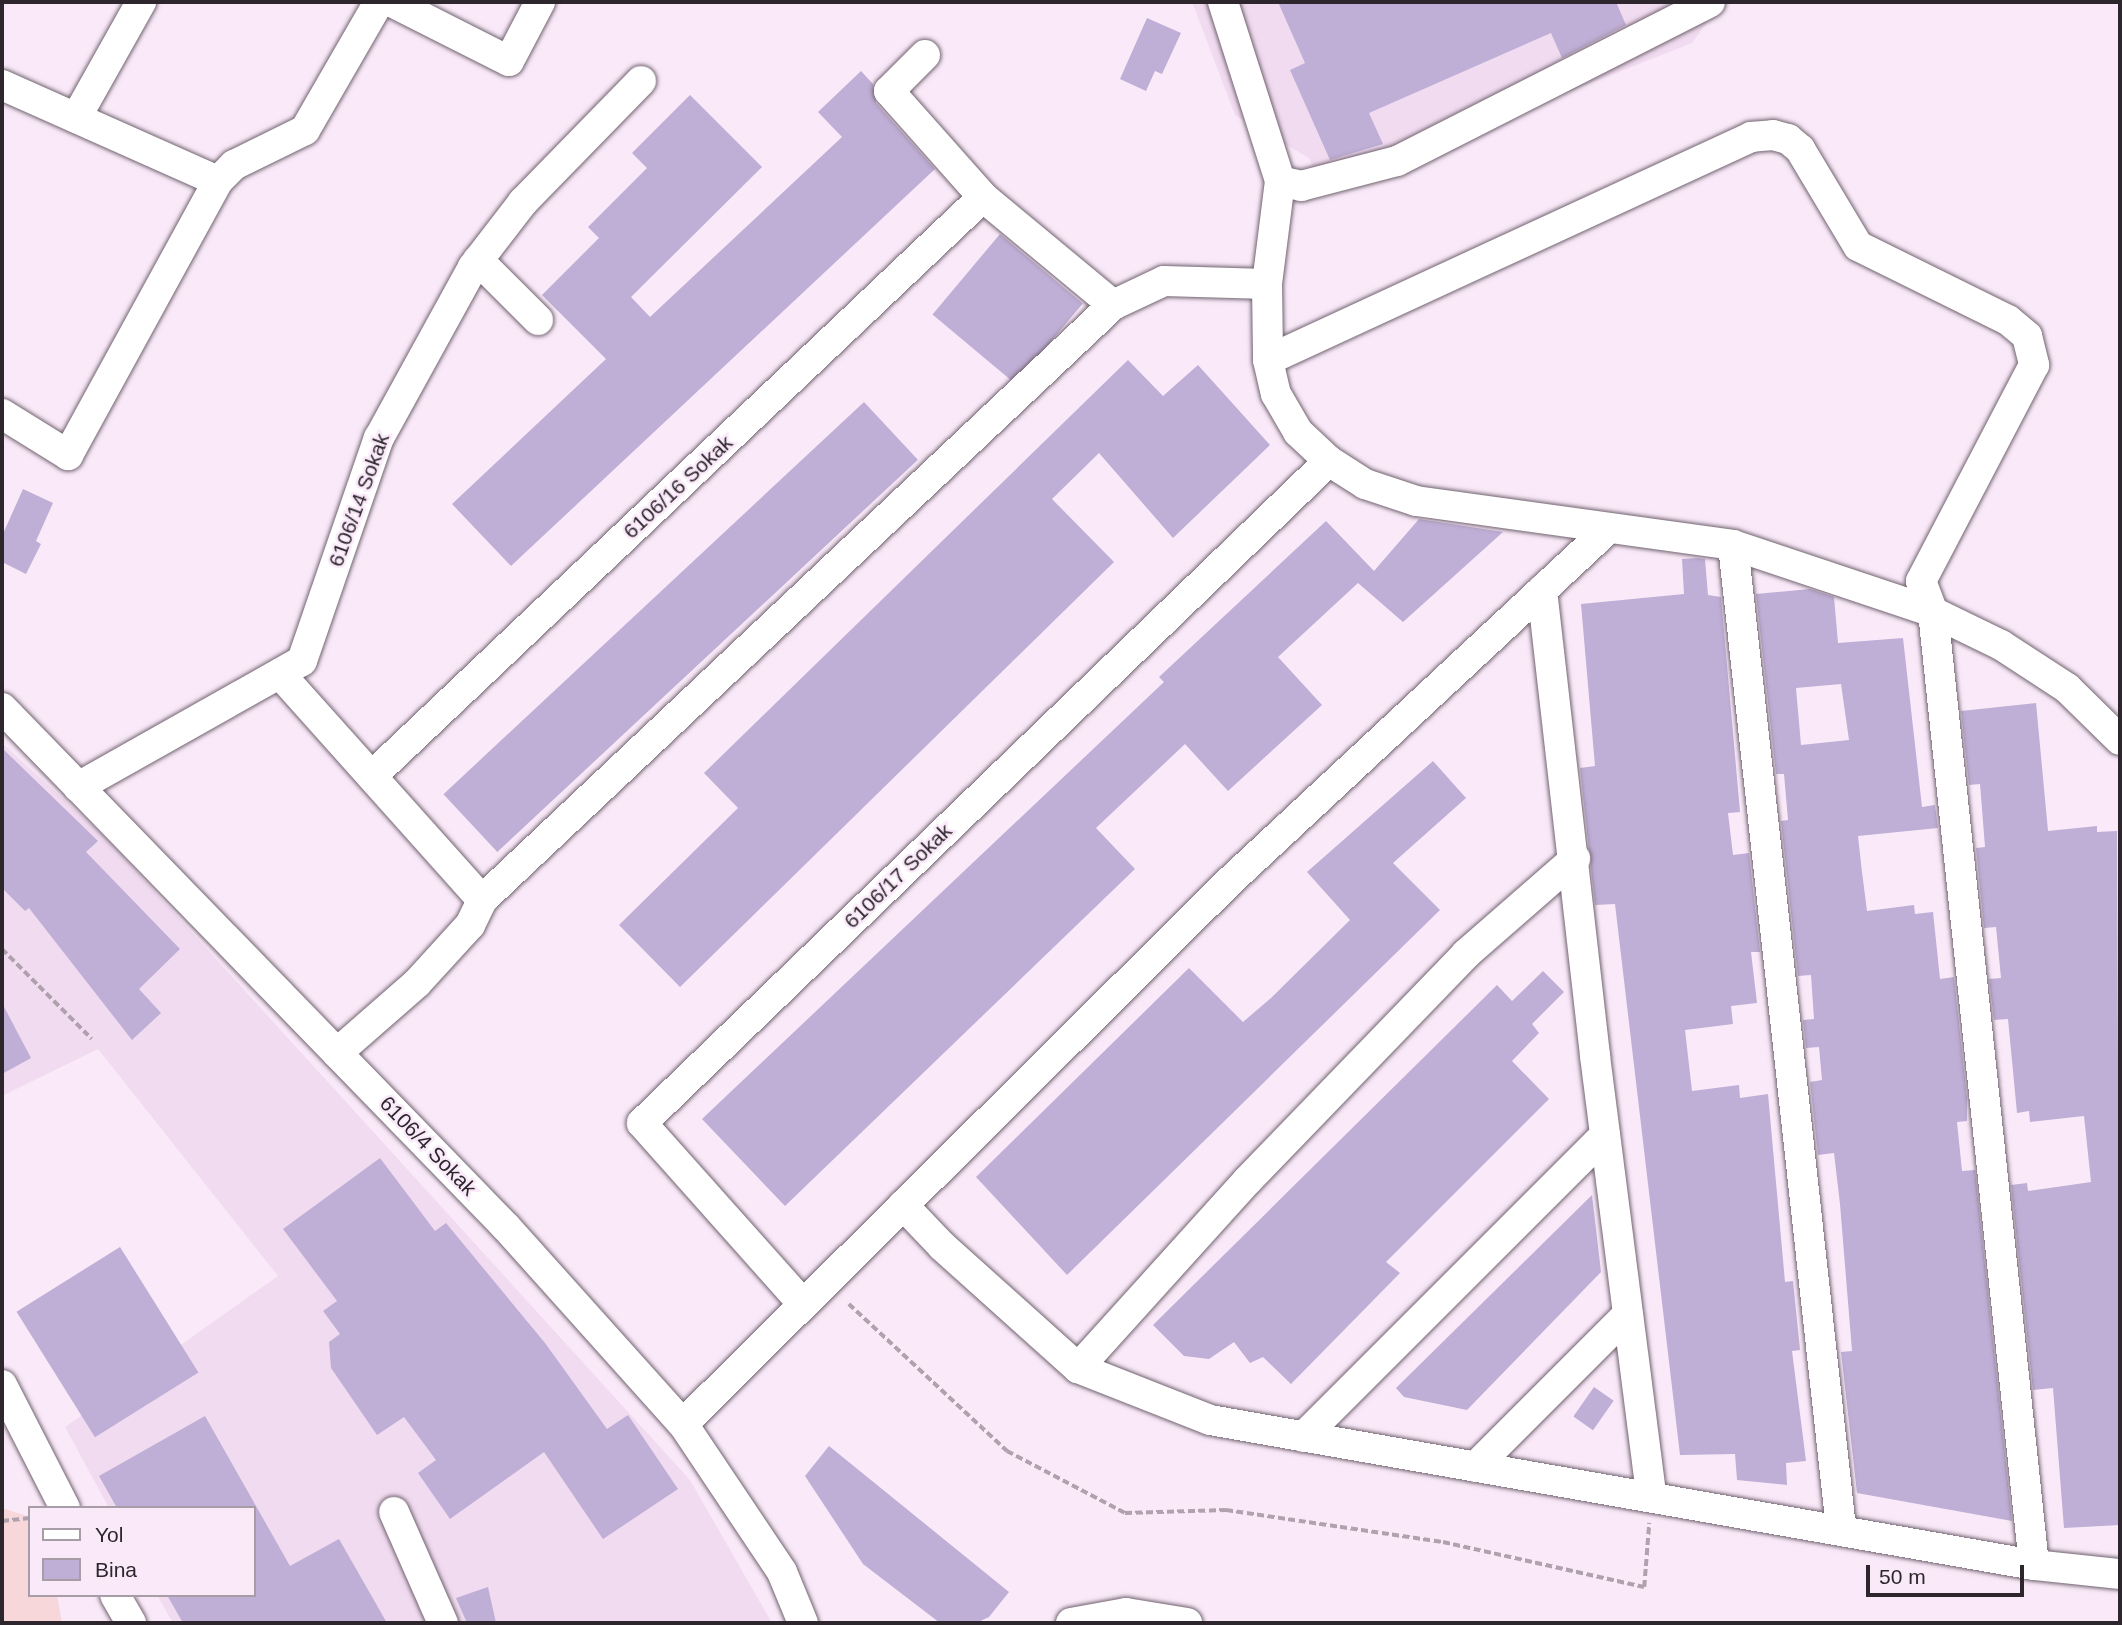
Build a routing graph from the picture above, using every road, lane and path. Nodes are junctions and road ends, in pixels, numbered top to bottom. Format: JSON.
{"nodes":[{"id":1,"x":141,"y":2,"type":"edge"},
{"id":2,"x":379,"y":2,"type":"edge"},
{"id":3,"x":392,"y":2,"type":"edge"},
{"id":4,"x":540,"y":2,"type":"edge"},
{"id":5,"x":1223,"y":2,"type":"edge"},
{"id":6,"x":1710,"y":2,"type":"edge"},
{"id":7,"x":925,"y":55,"type":"dead end"},
{"id":8,"x":641,"y":80,"type":"dead end"},
{"id":9,"x":2,"y":85,"type":"edge"},
{"id":10,"x":76,"y":118,"type":"junction"},
{"id":11,"x":218,"y":181,"type":"junction"},
{"id":12,"x":1280,"y":181,"type":"junction"},
{"id":13,"x":984,"y":197,"type":"junction"},
{"id":14,"x":478,"y":260,"type":"junction"},
{"id":15,"x":1267,"y":284,"type":"junction"},
{"id":16,"x":1113,"y":305,"type":"junction"},
{"id":17,"x":538,"y":320,"type":"dead end"},
{"id":18,"x":1268,"y":360,"type":"junction"},
{"id":19,"x":2,"y":414,"type":"edge"},
{"id":20,"x":1329,"y":461,"type":"junction"},
{"id":21,"x":1608,"y":529,"type":"junction"},
{"id":22,"x":1732,"y":545,"type":"junction"},
{"id":23,"x":1542,"y":590,"type":"junction"},
{"id":24,"x":1933,"y":612,"type":"junction"},
{"id":25,"x":280,"y":674,"type":"junction"},
{"id":26,"x":2,"y":708,"type":"edge"},
{"id":27,"x":2120,"y":740,"type":"edge"},
{"id":28,"x":372,"y":776,"type":"junction"},
{"id":29,"x":79,"y":787,"type":"junction"},
{"id":30,"x":1574,"y":859,"type":"junction"},
{"id":31,"x":482,"y":900,"type":"junction"},
{"id":32,"x":2,"y":949,"type":"edge"},
{"id":33,"x":92,"y":1039,"type":"dead end"},
{"id":34,"x":337,"y":1053,"type":"junction"},
{"id":35,"x":1605,"y":1135,"type":"junction"},
{"id":36,"x":903,"y":1205,"type":"junction"},
{"id":37,"x":803,"y":1304,"type":"junction"},
{"id":38,"x":849,"y":1304,"type":"dead end"},
{"id":39,"x":1628,"y":1314,"type":"junction"},
{"id":40,"x":1078,"y":1368,"type":"junction"},
{"id":41,"x":2,"y":1385,"type":"edge"},
{"id":42,"x":682,"y":1424,"type":"junction"},
{"id":43,"x":1303,"y":1437,"type":"junction"},
{"id":44,"x":1475,"y":1467,"type":"junction"},
{"id":45,"x":1651,"y":1496,"type":"junction"},
{"id":46,"x":64,"y":1506,"type":"edge"},
{"id":47,"x":394,"y":1512,"type":"dead end"},
{"id":48,"x":28,"y":1518,"type":"edge"},
{"id":49,"x":2,"y":1521,"type":"edge"},
{"id":50,"x":1841,"y":1528,"type":"junction"},
{"id":51,"x":2034,"y":1565,"type":"junction"},
{"id":52,"x":2120,"y":1574,"type":"edge"},
{"id":53,"x":116,"y":1597,"type":"edge"},
{"id":54,"x":807,"y":1620,"type":"edge"},
{"id":55,"x":131,"y":1623,"type":"edge"},
{"id":56,"x":443,"y":1623,"type":"edge"},
{"id":57,"x":1071,"y":1623,"type":"edge"},
{"id":58,"x":1187,"y":1623,"type":"edge"}],
"edges":[{"from":1,"to":10,"type":"street"},
{"from":2,"to":11,"type":"street"},
{"from":3,"to":4,"type":"street"},
{"from":5,"to":12,"type":"street"},
{"from":6,"to":12,"type":"street"},
{"from":7,"to":13,"type":"street"},
{"from":8,"to":14,"type":"street","name":"6106/14 Sokak"},
{"from":9,"to":10,"type":"street"},
{"from":10,"to":11,"type":"street"},
{"from":11,"to":19,"type":"street"},
{"from":12,"to":15,"type":"street"},
{"from":13,"to":16,"type":"street"},
{"from":13,"to":28,"type":"street","name":"6106/16 Sokak"},
{"from":14,"to":17,"type":"street"},
{"from":14,"to":25,"type":"street","name":"6106/14 Sokak"},
{"from":15,"to":16,"type":"street"},
{"from":15,"to":18,"type":"street"},
{"from":16,"to":31,"type":"street"},
{"from":18,"to":20,"type":"street"},
{"from":18,"to":24,"type":"street"},
{"from":20,"to":21,"type":"street"},
{"from":20,"to":37,"type":"street","name":"6106/17 Sokak"},
{"from":21,"to":22,"type":"street"},
{"from":21,"to":23,"type":"street"},
{"from":22,"to":24,"type":"street"},
{"from":22,"to":50,"type":"street"},
{"from":23,"to":30,"type":"street"},
{"from":23,"to":36,"type":"street"},
{"from":24,"to":27,"type":"street"},
{"from":24,"to":51,"type":"street"},
{"from":25,"to":28,"type":"street"},
{"from":25,"to":29,"type":"street","name":"6106/14 Sokak"},
{"from":26,"to":29,"type":"street","name":"6106/4 Sokak"},
{"from":28,"to":31,"type":"street"},
{"from":29,"to":34,"type":"street","name":"6106/4 Sokak"},
{"from":30,"to":35,"type":"street"},
{"from":30,"to":40,"type":"street"},
{"from":31,"to":34,"type":"street"},
{"from":32,"to":33,"type":"path"},
{"from":34,"to":42,"type":"street","name":"6106/4 Sokak"},
{"from":35,"to":39,"type":"street"},
{"from":35,"to":43,"type":"street"},
{"from":36,"to":37,"type":"street"},
{"from":36,"to":40,"type":"street"},
{"from":37,"to":42,"type":"street"},
{"from":38,"to":45,"type":"path"},
{"from":39,"to":44,"type":"street"},
{"from":39,"to":45,"type":"street"},
{"from":40,"to":43,"type":"street"},
{"from":41,"to":46,"type":"street"},
{"from":42,"to":54,"type":"street","name":"6106/4 Sokak"},
{"from":43,"to":44,"type":"street"},
{"from":44,"to":45,"type":"street"},
{"from":45,"to":50,"type":"street"},
{"from":47,"to":56,"type":"street"},
{"from":48,"to":49,"type":"path"},
{"from":50,"to":51,"type":"street"},
{"from":51,"to":52,"type":"street"},
{"from":53,"to":55,"type":"street"},
{"from":57,"to":58,"type":"street"}]}
